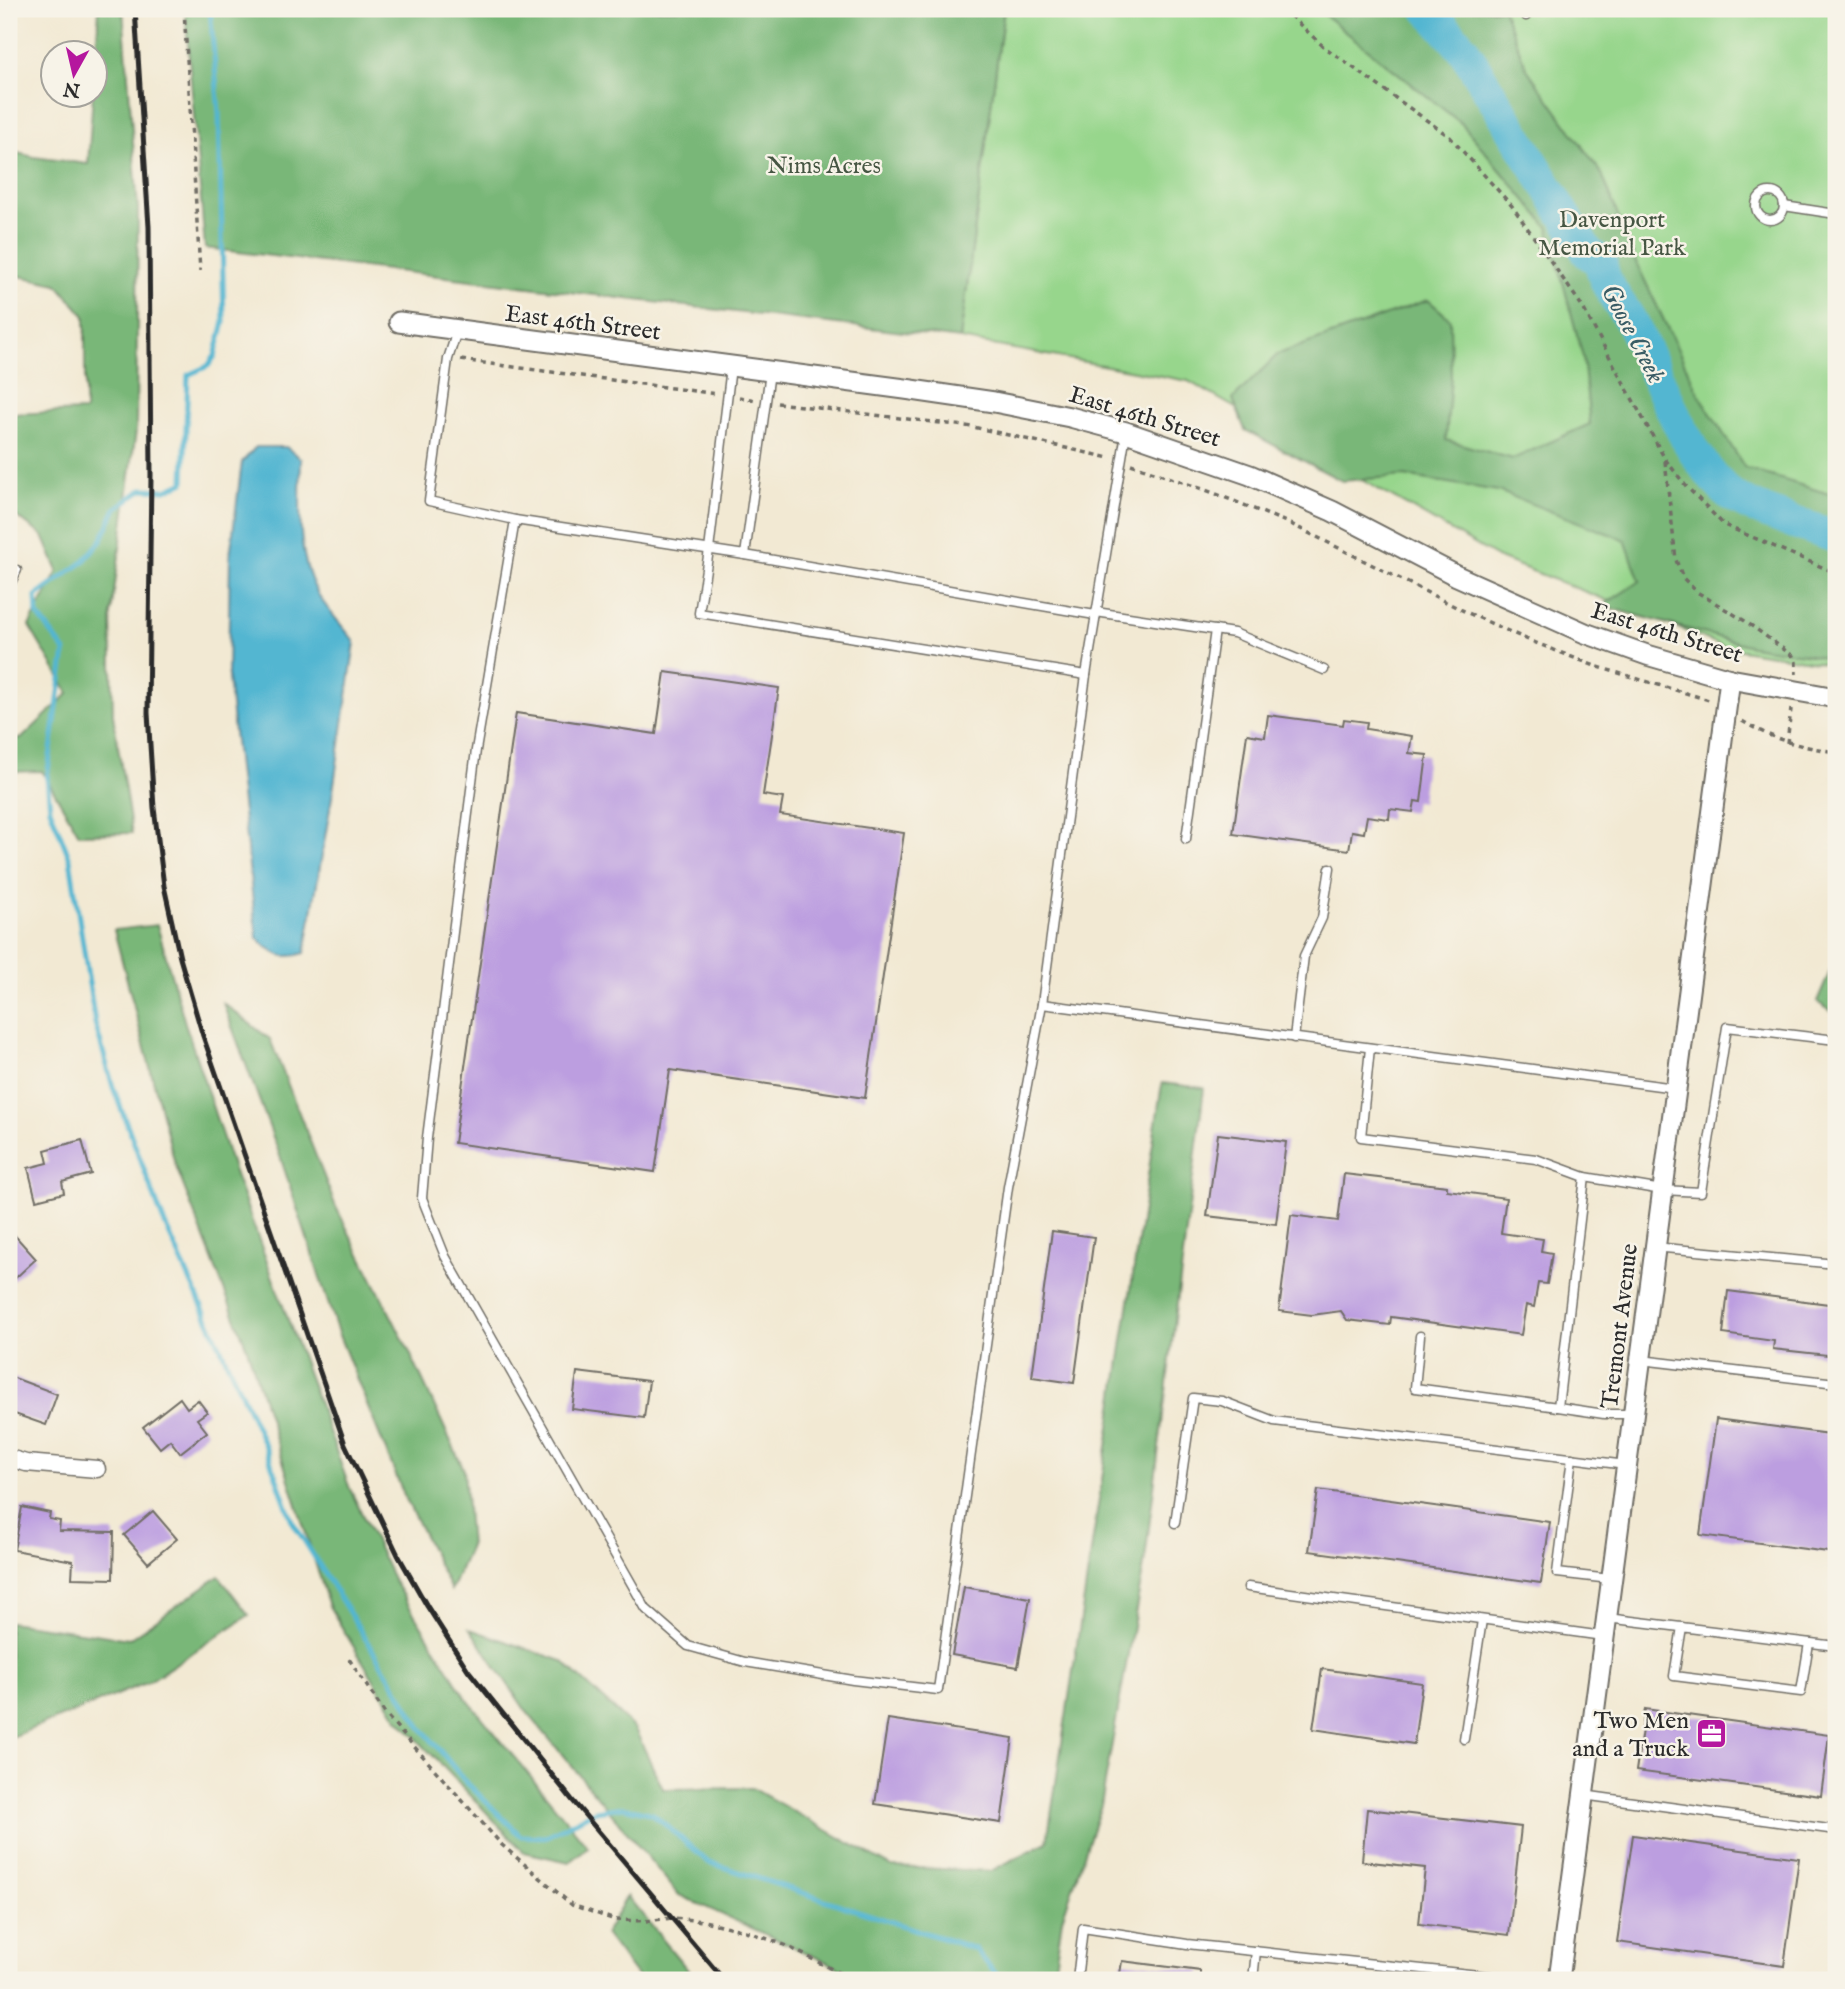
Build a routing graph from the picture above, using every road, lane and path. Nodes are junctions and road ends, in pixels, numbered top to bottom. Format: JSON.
{"nodes":[{"id":1,"x":184,"y":9,"type":"edge"},
{"id":2,"x":1283,"y":9,"type":"edge"},
{"id":3,"x":1784,"y":206,"type":"dead end"},
{"id":4,"x":1836,"y":214,"type":"edge"},
{"id":5,"x":200,"y":271,"type":"dead end"},
{"id":6,"x":399,"y":323,"type":"dead end"},
{"id":7,"x":457,"y":331,"type":"junction"},
{"id":8,"x":449,"y":359,"type":"junction"},
{"id":9,"x":731,"y":366,"type":"junction"},
{"id":10,"x":770,"y":372,"type":"junction"},
{"id":11,"x":728,"y":396,"type":"junction"},
{"id":12,"x":768,"y":402,"type":"junction"},
{"id":13,"x":1126,"y":432,"type":"junction"},
{"id":14,"x":1665,"y":459,"type":"junction"},
{"id":15,"x":1123,"y":461,"type":"junction"},
{"id":16,"x":515,"y":520,"type":"junction"},
{"id":17,"x":709,"y":550,"type":"junction"},
{"id":18,"x":745,"y":555,"type":"junction"},
{"id":19,"x":17,"y":570,"type":"dead end"},
{"id":20,"x":1836,"y":576,"type":"edge"},
{"id":21,"x":9,"y":587,"type":"edge"},
{"id":22,"x":1096,"y":613,"type":"junction"},
{"id":23,"x":1215,"y":630,"type":"junction"},
{"id":24,"x":1324,"y":670,"type":"dead end"},
{"id":25,"x":1086,"y":675,"type":"junction"},
{"id":26,"x":1730,"y":679,"type":"junction"},
{"id":27,"x":1794,"y":691,"type":"junction"},
{"id":28,"x":1836,"y":698,"type":"edge"},
{"id":29,"x":1726,"y":711,"type":"junction"},
{"id":30,"x":1787,"y":743,"type":"junction"},
{"id":31,"x":1836,"y":752,"type":"edge"},
{"id":32,"x":1186,"y":839,"type":"dead end"},
{"id":33,"x":1330,"y":868,"type":"dead end"},
{"id":34,"x":1042,"y":1004,"type":"junction"},
{"id":35,"x":1294,"y":1038,"type":"junction"},
{"id":36,"x":1836,"y":1040,"type":"edge"},
{"id":37,"x":1370,"y":1048,"type":"junction"},
{"id":38,"x":1675,"y":1088,"type":"junction"},
{"id":39,"x":1585,"y":1177,"type":"junction"},
{"id":40,"x":1662,"y":1189,"type":"junction"},
{"id":41,"x":1654,"y":1247,"type":"junction"},
{"id":42,"x":1836,"y":1265,"type":"edge"},
{"id":43,"x":1420,"y":1336,"type":"dead end"},
{"id":44,"x":1640,"y":1359,"type":"junction"},
{"id":45,"x":1836,"y":1383,"type":"edge"},
{"id":46,"x":1558,"y":1407,"type":"junction"},
{"id":47,"x":1633,"y":1414,"type":"junction"},
{"id":48,"x":9,"y":1458,"type":"edge"},
{"id":49,"x":1572,"y":1458,"type":"junction"},
{"id":50,"x":1626,"y":1465,"type":"junction"},
{"id":51,"x":97,"y":1469,"type":"dead end"},
{"id":52,"x":1174,"y":1523,"type":"dead end"},
{"id":53,"x":1611,"y":1579,"type":"junction"},
{"id":54,"x":1248,"y":1587,"type":"dead end"},
{"id":55,"x":1482,"y":1620,"type":"junction"},
{"id":56,"x":1605,"y":1627,"type":"junction"},
{"id":57,"x":1682,"y":1627,"type":"junction"},
{"id":58,"x":1809,"y":1643,"type":"junction"},
{"id":59,"x":1836,"y":1646,"type":"edge"},
{"id":60,"x":349,"y":1660,"type":"dead end"},
{"id":61,"x":1464,"y":1739,"type":"dead end"},
{"id":62,"x":1583,"y":1795,"type":"junction"},
{"id":63,"x":1836,"y":1830,"type":"edge"},
{"id":64,"x":1256,"y":1951,"type":"junction"},
{"id":65,"x":853,"y":1980,"type":"edge"},
{"id":66,"x":1077,"y":1980,"type":"edge"},
{"id":67,"x":1253,"y":1980,"type":"edge"},
{"id":68,"x":1525,"y":1980,"type":"edge"},
{"id":69,"x":1559,"y":1980,"type":"edge"}],
"edges":[{"from":1,"to":5,"type":"path"},
{"from":2,"to":14,"type":"path"},
{"from":3,"to":4,"type":"lane"},
{"from":6,"to":7,"type":"street","name":"East 46th Street"},
{"from":7,"to":8,"type":"lane"},
{"from":7,"to":9,"type":"street","name":"East 46th Street"},
{"from":8,"to":11,"type":"path"},
{"from":8,"to":16,"type":"lane"},
{"from":9,"to":10,"type":"street","name":"East 46th Street"},
{"from":9,"to":11,"type":"lane"},
{"from":10,"to":12,"type":"lane"},
{"from":10,"to":13,"type":"street","name":"East 46th Street"},
{"from":11,"to":12,"type":"path"},
{"from":11,"to":17,"type":"lane"},
{"from":12,"to":15,"type":"path"},
{"from":12,"to":18,"type":"lane"},
{"from":13,"to":15,"type":"lane"},
{"from":13,"to":26,"type":"street","name":"East 46th Street"},
{"from":14,"to":20,"type":"path"},
{"from":14,"to":27,"type":"path"},
{"from":15,"to":22,"type":"lane"},
{"from":15,"to":29,"type":"path"},
{"from":16,"to":17,"type":"lane"},
{"from":16,"to":34,"type":"lane"},
{"from":17,"to":18,"type":"lane"},
{"from":17,"to":25,"type":"lane"},
{"from":18,"to":22,"type":"lane"},
{"from":19,"to":21,"type":"lane"},
{"from":22,"to":23,"type":"lane"},
{"from":22,"to":25,"type":"lane"},
{"from":23,"to":24,"type":"lane"},
{"from":23,"to":32,"type":"lane"},
{"from":25,"to":34,"type":"lane"},
{"from":26,"to":27,"type":"street","name":"East 46th Street"},
{"from":26,"to":29,"type":"street","name":"Tremont Avenue"},
{"from":27,"to":28,"type":"street","name":"East 46th Street"},
{"from":27,"to":30,"type":"path"},
{"from":29,"to":30,"type":"path"},
{"from":29,"to":38,"type":"street","name":"Tremont Avenue"},
{"from":30,"to":31,"type":"path"},
{"from":33,"to":35,"type":"lane"},
{"from":34,"to":35,"type":"lane"},
{"from":35,"to":37,"type":"lane"},
{"from":36,"to":40,"type":"lane"},
{"from":37,"to":38,"type":"lane"},
{"from":37,"to":39,"type":"lane"},
{"from":38,"to":40,"type":"street","name":"Tremont Avenue"},
{"from":39,"to":40,"type":"lane"},
{"from":39,"to":46,"type":"lane"},
{"from":40,"to":41,"type":"street","name":"Tremont Avenue"},
{"from":41,"to":42,"type":"lane"},
{"from":41,"to":44,"type":"street","name":"Tremont Avenue"},
{"from":43,"to":46,"type":"lane"},
{"from":44,"to":45,"type":"lane"},
{"from":44,"to":47,"type":"street","name":"Tremont Avenue"},
{"from":46,"to":47,"type":"lane"},
{"from":47,"to":50,"type":"street","name":"Tremont Avenue"},
{"from":48,"to":51,"type":"street"},
{"from":49,"to":50,"type":"lane"},
{"from":49,"to":52,"type":"lane"},
{"from":49,"to":53,"type":"lane"},
{"from":50,"to":53,"type":"street","name":"Tremont Avenue"},
{"from":53,"to":56,"type":"street","name":"Tremont Avenue"},
{"from":54,"to":55,"type":"lane"},
{"from":55,"to":56,"type":"lane"},
{"from":55,"to":61,"type":"lane"},
{"from":56,"to":57,"type":"lane"},
{"from":56,"to":62,"type":"street","name":"Tremont Avenue"},
{"from":57,"to":58,"type":"lane"},
{"from":57,"to":58,"type":"lane"},
{"from":58,"to":59,"type":"lane"},
{"from":60,"to":65,"type":"path"},
{"from":62,"to":63,"type":"lane"},
{"from":62,"to":69,"type":"street","name":"Tremont Avenue"},
{"from":64,"to":66,"type":"lane"},
{"from":64,"to":67,"type":"lane"},
{"from":64,"to":68,"type":"lane"}]}
